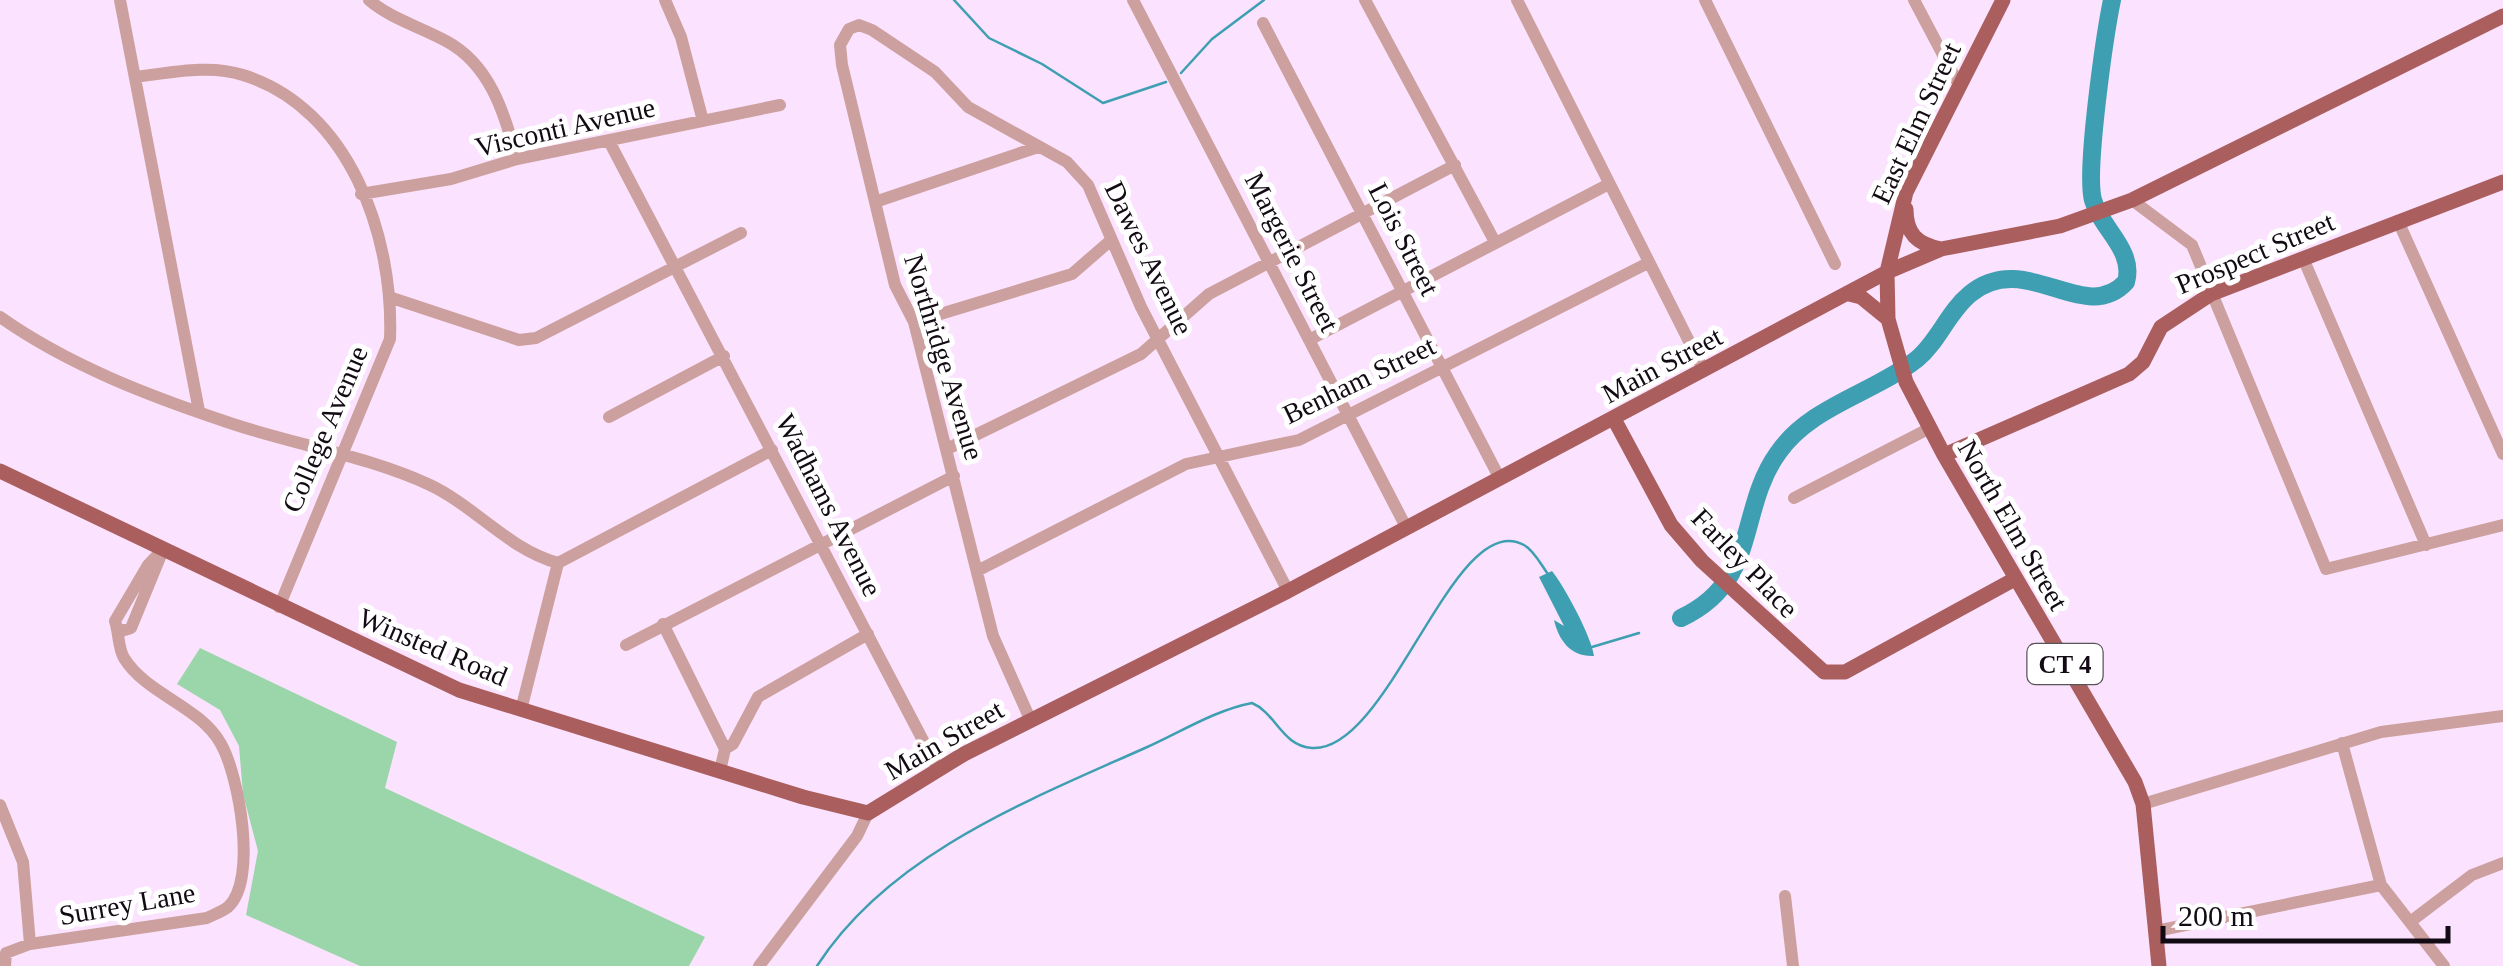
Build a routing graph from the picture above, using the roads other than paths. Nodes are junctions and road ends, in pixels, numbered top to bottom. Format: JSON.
{"nodes":[{"id":1,"x":120,"y":0,"type":"edge"},
{"id":2,"x":369,"y":0,"type":"edge"},
{"id":3,"x":665,"y":0,"type":"edge"},
{"id":4,"x":1133,"y":0,"type":"edge"},
{"id":5,"x":1365,"y":0,"type":"edge"},
{"id":6,"x":1517,"y":0,"type":"edge"},
{"id":7,"x":1705,"y":0,"type":"edge"},
{"id":8,"x":1914,"y":0,"type":"edge"},
{"id":9,"x":2003,"y":0,"type":"edge"},
{"id":10,"x":2503,"y":16,"type":"edge"},
{"id":11,"x":1263,"y":23,"type":"dead end"},
{"id":12,"x":872,"y":30,"type":"joint"},
{"id":13,"x":135,"y":77,"type":"junction"},
{"id":14,"x":1960,"y":87,"type":"junction"},
{"id":15,"x":780,"y":105,"type":"dead end"},
{"id":16,"x":703,"y":121,"type":"junction"},
{"id":17,"x":610,"y":143,"type":"junction"},
{"id":18,"x":1038,"y":148,"type":"junction"},
{"id":19,"x":517,"y":159,"type":"junction"},
{"id":20,"x":1455,"y":165,"type":"junction"},
{"id":21,"x":2503,"y":182,"type":"edge"},
{"id":22,"x":1609,"y":184,"type":"junction"},
{"id":23,"x":1906,"y":192,"type":"junction"},
{"id":24,"x":361,"y":194,"type":"junction"},
{"id":25,"x":2132,"y":200,"type":"junction"},
{"id":26,"x":875,"y":202,"type":"junction"},
{"id":27,"x":1364,"y":215,"type":"junction"},
{"id":28,"x":2398,"y":221,"type":"junction"},
{"id":29,"x":741,"y":233,"type":"dead end"},
{"id":30,"x":1110,"y":241,"type":"junction"},
{"id":31,"x":1495,"y":242,"type":"junction"},
{"id":32,"x":1941,"y":250,"type":"junction"},
{"id":33,"x":2303,"y":258,"type":"junction"},
{"id":34,"x":1270,"y":262,"type":"junction"},
{"id":35,"x":1648,"y":263,"type":"junction"},
{"id":36,"x":1835,"y":264,"type":"dead end"},
{"id":37,"x":676,"y":265,"type":"junction"},
{"id":38,"x":1887,"y":272,"type":"junction"},
{"id":39,"x":1402,"y":290,"type":"junction"},
{"id":40,"x":1849,"y":294,"type":"junction"},
{"id":41,"x":2211,"y":294,"type":"junction"},
{"id":42,"x":392,"y":298,"type":"junction"},
{"id":43,"x":0,"y":318,"type":"edge"},
{"id":44,"x":1888,"y":319,"type":"junction"},
{"id":45,"x":914,"y":322,"type":"junction"},
{"id":46,"x":1160,"y":340,"type":"junction"},
{"id":47,"x":1309,"y":340,"type":"junction"},
{"id":48,"x":724,"y":356,"type":"junction"},
{"id":49,"x":1443,"y":368,"type":"junction"},
{"id":50,"x":1704,"y":371,"type":"junction"},
{"id":51,"x":200,"y":411,"type":"junction"},
{"id":52,"x":1348,"y":416,"type":"junction"},
{"id":53,"x":609,"y":418,"type":"dead end"},
{"id":54,"x":1614,"y":419,"type":"junction"},
{"id":55,"x":1930,"y":428,"type":"junction"},
{"id":56,"x":948,"y":449,"type":"junction"},
{"id":57,"x":772,"y":450,"type":"junction"},
{"id":58,"x":342,"y":453,"type":"junction"},
{"id":59,"x":1218,"y":454,"type":"junction"},
{"id":60,"x":2503,"y":454,"type":"edge"},
{"id":61,"x":1944,"y":456,"type":"junction"},
{"id":62,"x":0,"y":471,"type":"edge"},
{"id":63,"x":954,"y":476,"type":"junction"},
{"id":64,"x":1500,"y":479,"type":"junction"},
{"id":65,"x":1794,"y":498,"type":"dead end"},
{"id":66,"x":2503,"y":525,"type":"edge"},
{"id":67,"x":1406,"y":528,"type":"junction"},
{"id":68,"x":821,"y":542,"type":"junction"},
{"id":69,"x":2426,"y":545,"type":"junction"},
{"id":70,"x":162,"y":549,"type":"junction"},
{"id":71,"x":558,"y":563,"type":"junction"},
{"id":72,"x":977,"y":571,"type":"junction"},
{"id":73,"x":2013,"y":580,"type":"junction"},
{"id":74,"x":1288,"y":591,"type":"junction"},
{"id":75,"x":279,"y":607,"type":"junction"},
{"id":76,"x":663,"y":624,"type":"junction"},
{"id":77,"x":868,"y":634,"type":"junction"},
{"id":78,"x":626,"y":645,"type":"dead end"},
{"id":79,"x":521,"y":710,"type":"junction"},
{"id":80,"x":2503,"y":716,"type":"edge"},
{"id":81,"x":1030,"y":719,"type":"junction"},
{"id":82,"x":2342,"y":743,"type":"junction"},
{"id":83,"x":725,"y":749,"type":"junction"},
{"id":84,"x":938,"y":769,"type":"junction"},
{"id":85,"x":720,"y":770,"type":"junction"},
{"id":86,"x":2143,"y":804,"type":"junction"},
{"id":87,"x":0,"y":805,"type":"edge"},
{"id":88,"x":868,"y":813,"type":"junction"},
{"id":89,"x":2503,"y":863,"type":"edge"},
{"id":90,"x":2382,"y":885,"type":"junction"},
{"id":91,"x":1785,"y":896,"type":"dead end"},
{"id":92,"x":2410,"y":922,"type":"junction"},
{"id":93,"x":2156,"y":931,"type":"junction"},
{"id":94,"x":30,"y":944,"type":"junction"},
{"id":95,"x":4,"y":966,"type":"edge"},
{"id":96,"x":759,"y":966,"type":"edge"},
{"id":97,"x":1792,"y":966,"type":"edge"},
{"id":98,"x":2159,"y":966,"type":"edge"},
{"id":99,"x":2444,"y":966,"type":"edge"}],
"edges":[{"from":1,"to":13,"type":"street"},
{"from":2,"to":19,"type":"street"},
{"from":3,"to":16,"type":"street"},
{"from":4,"to":34,"type":"street","name":"Margerie Street"},
{"from":5,"to":20,"type":"street"},
{"from":6,"to":22,"type":"street"},
{"from":7,"to":36,"type":"street"},
{"from":8,"to":14,"type":"street"},
{"from":9,"to":14,"type":"main road","name":"East Elm Street","number":"CT 4"},
{"from":10,"to":25,"type":"main road","name":"Main Street"},
{"from":11,"to":27,"type":"street","name":"Lois Street"},
{"from":12,"to":18,"type":"street","name":"Dawes Avenue"},
{"from":12,"to":26,"type":"street","name":"Northridge Avenue"},
{"from":13,"to":24,"type":"street","name":"College Avenue"},
{"from":13,"to":51,"type":"street"},
{"from":14,"to":23,"type":"main road","name":"East Elm Street","number":"CT 4"},
{"from":15,"to":16,"type":"street","name":"Visconti Avenue"},
{"from":16,"to":17,"type":"street","name":"Visconti Avenue"},
{"from":17,"to":19,"type":"street","name":"Visconti Avenue"},
{"from":17,"to":37,"type":"street","name":"Wadhams Avenue"},
{"from":18,"to":26,"type":"street"},
{"from":18,"to":30,"type":"street","name":"Dawes Avenue"},
{"from":19,"to":24,"type":"street","name":"Visconti Avenue"},
{"from":20,"to":27,"type":"street"},
{"from":20,"to":31,"type":"street"},
{"from":21,"to":28,"type":"main road","name":"Prospect Street"},
{"from":22,"to":31,"type":"street"},
{"from":22,"to":35,"type":"street"},
{"from":23,"to":32,"type":"main road"},
{"from":23,"to":38,"type":"main road","name":"East Elm Street","number":"CT 4"},
{"from":24,"to":42,"type":"street","name":"College Avenue"},
{"from":25,"to":32,"type":"main road","name":"Main Street"},
{"from":25,"to":41,"type":"street"},
{"from":26,"to":45,"type":"street","name":"Northridge Avenue"},
{"from":27,"to":34,"type":"street"},
{"from":27,"to":39,"type":"street","name":"Lois Street"},
{"from":28,"to":33,"type":"main road","name":"Prospect Street"},
{"from":28,"to":60,"type":"street"},
{"from":29,"to":37,"type":"street"},
{"from":30,"to":45,"type":"street"},
{"from":30,"to":46,"type":"street","name":"Dawes Avenue"},
{"from":31,"to":39,"type":"street"},
{"from":32,"to":38,"type":"main road","name":"Main Street"},
{"from":33,"to":41,"type":"main road","name":"Prospect Street"},
{"from":33,"to":69,"type":"street"},
{"from":34,"to":46,"type":"street"},
{"from":34,"to":47,"type":"street","name":"Margerie Street"},
{"from":35,"to":49,"type":"street","name":"Benham Street"},
{"from":35,"to":50,"type":"street"},
{"from":37,"to":42,"type":"street"},
{"from":37,"to":48,"type":"street","name":"Wadhams Avenue"},
{"from":38,"to":40,"type":"main road","name":"Main Street"},
{"from":38,"to":44,"type":"main road","name":"North Elm Street","number":"CT 4"},
{"from":39,"to":47,"type":"street"},
{"from":39,"to":49,"type":"street","name":"Lois Street"},
{"from":40,"to":44,"type":"main road"},
{"from":40,"to":50,"type":"main road","name":"Main Street"},
{"from":41,"to":61,"type":"main road","name":"Prospect Street"},
{"from":41,"to":69,"type":"street"},
{"from":42,"to":58,"type":"street","name":"College Avenue"},
{"from":43,"to":51,"type":"street"},
{"from":44,"to":55,"type":"main road","name":"North Elm Street","number":"CT 4"},
{"from":45,"to":56,"type":"street","name":"Northridge Avenue"},
{"from":46,"to":56,"type":"street"},
{"from":46,"to":59,"type":"street","name":"Dawes Avenue"},
{"from":47,"to":52,"type":"street","name":"Margerie Street"},
{"from":48,"to":53,"type":"street"},
{"from":48,"to":57,"type":"street","name":"Wadhams Avenue"},
{"from":49,"to":52,"type":"street","name":"Benham Street"},
{"from":49,"to":64,"type":"street","name":"Lois Street"},
{"from":50,"to":54,"type":"main road","name":"Main Street"},
{"from":51,"to":58,"type":"street"},
{"from":52,"to":59,"type":"street","name":"Benham Street"},
{"from":52,"to":67,"type":"street","name":"Margerie Street"},
{"from":54,"to":64,"type":"main road","name":"Main Street"},
{"from":54,"to":73,"type":"main road","name":"Farley Place"},
{"from":55,"to":61,"type":"main road","name":"North Elm Street","number":"CT 4"},
{"from":55,"to":65,"type":"street"},
{"from":56,"to":63,"type":"street","name":"Northridge Avenue"},
{"from":57,"to":68,"type":"street","name":"Wadhams Avenue"},
{"from":57,"to":71,"type":"street"},
{"from":58,"to":71,"type":"street"},
{"from":58,"to":75,"type":"street","name":"College Avenue"},
{"from":59,"to":72,"type":"street","name":"Benham Street"},
{"from":59,"to":74,"type":"street","name":"Dawes Avenue"},
{"from":61,"to":73,"type":"main road","name":"North Elm Street","number":"CT 4"},
{"from":62,"to":70,"type":"main road","name":"Winsted Road"},
{"from":63,"to":68,"type":"street"},
{"from":63,"to":72,"type":"street","name":"Northridge Avenue"},
{"from":64,"to":67,"type":"main road","name":"Main Street"},
{"from":66,"to":69,"type":"street"},
{"from":67,"to":74,"type":"main road","name":"Main Street"},
{"from":68,"to":76,"type":"street"},
{"from":68,"to":77,"type":"street","name":"Wadhams Avenue"},
{"from":70,"to":75,"type":"main road","name":"Winsted Road"},
{"from":70,"to":94,"type":"street","name":"Surrey Lane"},
{"from":71,"to":79,"type":"street"},
{"from":72,"to":81,"type":"street","name":"Northridge Avenue"},
{"from":73,"to":86,"type":"main road","name":"North Elm Street","number":"CT 4"},
{"from":74,"to":81,"type":"main road","name":"Main Street"},
{"from":75,"to":79,"type":"main road","name":"Winsted Road"},
{"from":76,"to":78,"type":"street"},
{"from":76,"to":83,"type":"street"},
{"from":77,"to":83,"type":"street"},
{"from":77,"to":84,"type":"street","name":"Wadhams Avenue"},
{"from":79,"to":85,"type":"main road","name":"Winsted Road"},
{"from":80,"to":82,"type":"street"},
{"from":81,"to":84,"type":"main road","name":"Main Street"},
{"from":82,"to":86,"type":"street"},
{"from":82,"to":90,"type":"street"},
{"from":83,"to":85,"type":"street"},
{"from":84,"to":88,"type":"main road","name":"Main Street"},
{"from":85,"to":88,"type":"main road","name":"Winsted Road"},
{"from":86,"to":93,"type":"main road","name":"North Elm Street","number":"CT 4"},
{"from":87,"to":94,"type":"street","name":"Surrey Lane"},
{"from":88,"to":96,"type":"street"},
{"from":89,"to":92,"type":"street"},
{"from":90,"to":92,"type":"street"},
{"from":90,"to":93,"type":"street"},
{"from":91,"to":97,"type":"street"},
{"from":92,"to":99,"type":"street"},
{"from":93,"to":98,"type":"main road","name":"North Elm Street","number":"CT 4"},
{"from":94,"to":95,"type":"street"}]}
